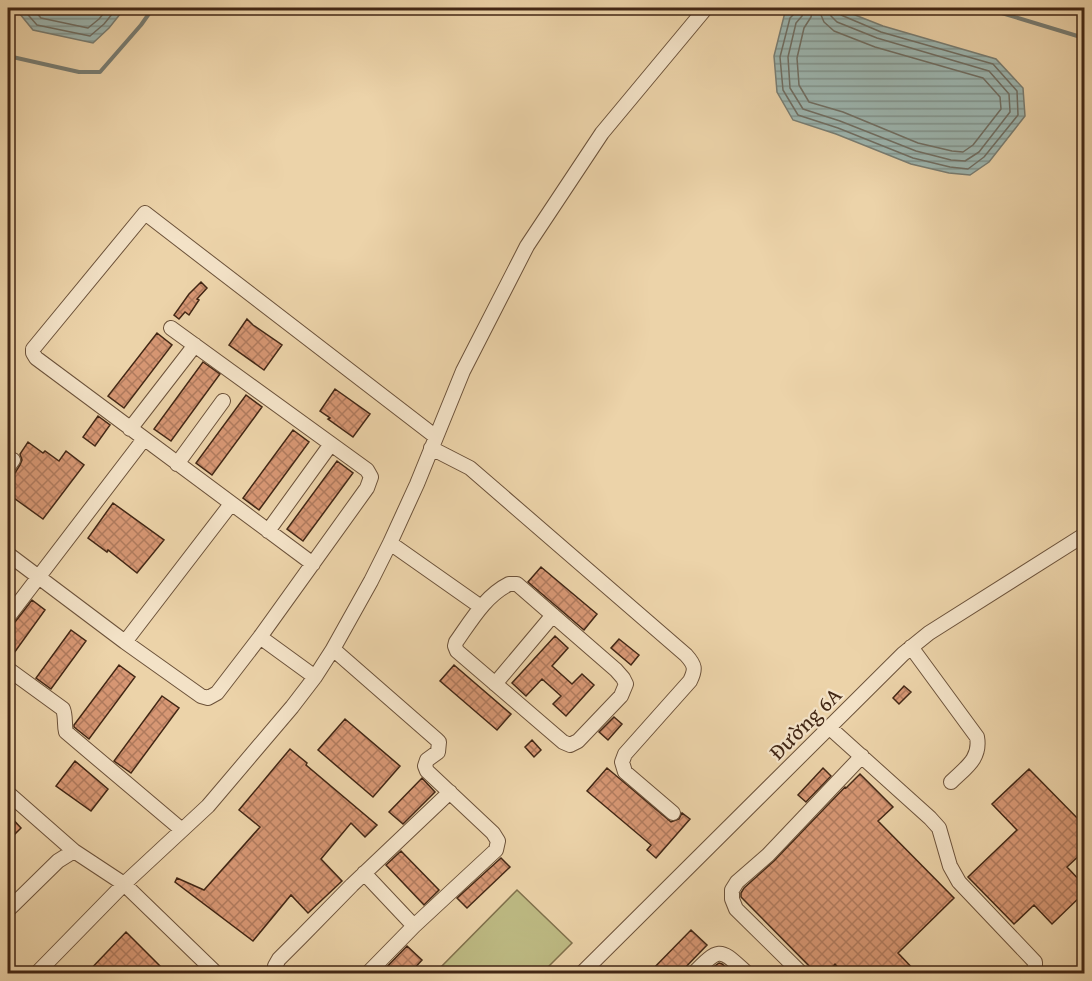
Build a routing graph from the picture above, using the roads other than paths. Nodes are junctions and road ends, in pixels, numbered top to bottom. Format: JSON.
{"nodes":[{"id":1,"x":706,"y":8,"type":"edge"},
{"id":2,"x":171,"y":328,"type":"dead end"},
{"id":3,"x":195,"y":345,"type":"junction"},
{"id":4,"x":224,"y":401,"type":"dead end"},
{"id":5,"x":130,"y":429,"type":"junction"},
{"id":6,"x":144,"y":439,"type":"junction"},
{"id":7,"x":434,"y":443,"type":"junction"},
{"id":8,"x":331,"y":444,"type":"junction"},
{"id":9,"x":177,"y":464,"type":"junction"},
{"id":10,"x":231,"y":504,"type":"junction"},
{"id":11,"x":268,"y":531,"type":"junction"},
{"id":12,"x":1084,"y":535,"type":"edge"},
{"id":13,"x":390,"y":543,"type":"junction"},
{"id":14,"x":8,"y":554,"type":"edge"},
{"id":15,"x":313,"y":564,"type":"junction"},
{"id":16,"x":38,"y":577,"type":"junction"},
{"id":17,"x":481,"y":607,"type":"junction"},
{"id":18,"x":553,"y":615,"type":"junction"},
{"id":19,"x":8,"y":617,"type":"edge"},
{"id":20,"x":260,"y":637,"type":"junction"},
{"id":21,"x":125,"y":642,"type":"junction"},
{"id":22,"x":911,"y":647,"type":"junction"},
{"id":23,"x":333,"y":649,"type":"junction"},
{"id":24,"x":8,"y":669,"type":"edge"},
{"id":25,"x":315,"y":676,"type":"junction"},
{"id":26,"x":495,"y":684,"type":"junction"},
{"id":27,"x":830,"y":728,"type":"junction"},
{"id":28,"x":862,"y":756,"type":"junction"},
{"id":29,"x":951,"y":782,"type":"dead end"},
{"id":30,"x":450,"y":792,"type":"junction"},
{"id":31,"x":8,"y":793,"type":"edge"},
{"id":32,"x":673,"y":813,"type":"dead end"},
{"id":33,"x":182,"y":830,"type":"junction"},
{"id":34,"x":74,"y":851,"type":"junction"},
{"id":35,"x":364,"y":873,"type":"junction"},
{"id":36,"x":124,"y":884,"type":"junction"},
{"id":37,"x":8,"y":910,"type":"edge"},
{"id":38,"x":414,"y":926,"type":"junction"},
{"id":39,"x":36,"y":974,"type":"edge"},
{"id":40,"x":217,"y":974,"type":"edge"},
{"id":41,"x":274,"y":974,"type":"edge"},
{"id":42,"x":367,"y":974,"type":"edge"},
{"id":43,"x":581,"y":974,"type":"edge"},
{"id":44,"x":693,"y":974,"type":"edge"},
{"id":45,"x":748,"y":974,"type":"edge"},
{"id":46,"x":802,"y":974,"type":"edge"},
{"id":47,"x":1035,"y":974,"type":"edge"}],
"edges":[{"from":1,"to":7,"type":"street"},
{"from":2,"to":3,"type":"street"},
{"from":3,"to":5,"type":"street"},
{"from":3,"to":8,"type":"street"},
{"from":4,"to":9,"type":"street"},
{"from":5,"to":6,"type":"street"},
{"from":5,"to":7,"type":"street"},
{"from":6,"to":9,"type":"street"},
{"from":6,"to":16,"type":"street"},
{"from":7,"to":13,"type":"street"},
{"from":7,"to":32,"type":"street"},
{"from":8,"to":11,"type":"street"},
{"from":8,"to":15,"type":"street"},
{"from":9,"to":10,"type":"street"},
{"from":10,"to":11,"type":"street"},
{"from":10,"to":21,"type":"street"},
{"from":11,"to":15,"type":"street"},
{"from":12,"to":22,"type":"street","name":"Đường 6A"},
{"from":13,"to":17,"type":"street"},
{"from":13,"to":23,"type":"street"},
{"from":14,"to":16,"type":"street"},
{"from":15,"to":20,"type":"street"},
{"from":16,"to":19,"type":"street"},
{"from":16,"to":21,"type":"street"},
{"from":17,"to":18,"type":"street"},
{"from":17,"to":26,"type":"street"},
{"from":18,"to":26,"type":"street"},
{"from":18,"to":26,"type":"street"},
{"from":20,"to":21,"type":"street"},
{"from":20,"to":25,"type":"street"},
{"from":22,"to":27,"type":"street","name":"Đường 6A"},
{"from":22,"to":29,"type":"street"},
{"from":23,"to":25,"type":"street"},
{"from":23,"to":30,"type":"street"},
{"from":24,"to":33,"type":"street"},
{"from":25,"to":33,"type":"street"},
{"from":27,"to":28,"type":"street"},
{"from":27,"to":43,"type":"street","name":"Đường 6A"},
{"from":28,"to":46,"type":"street"},
{"from":28,"to":47,"type":"street"},
{"from":30,"to":35,"type":"street"},
{"from":30,"to":38,"type":"street"},
{"from":31,"to":34,"type":"street"},
{"from":33,"to":36,"type":"street"},
{"from":34,"to":36,"type":"street"},
{"from":34,"to":37,"type":"street"},
{"from":35,"to":38,"type":"street"},
{"from":35,"to":41,"type":"street"},
{"from":36,"to":39,"type":"street"},
{"from":36,"to":40,"type":"street"},
{"from":38,"to":42,"type":"street"},
{"from":44,"to":45,"type":"street"}]}
